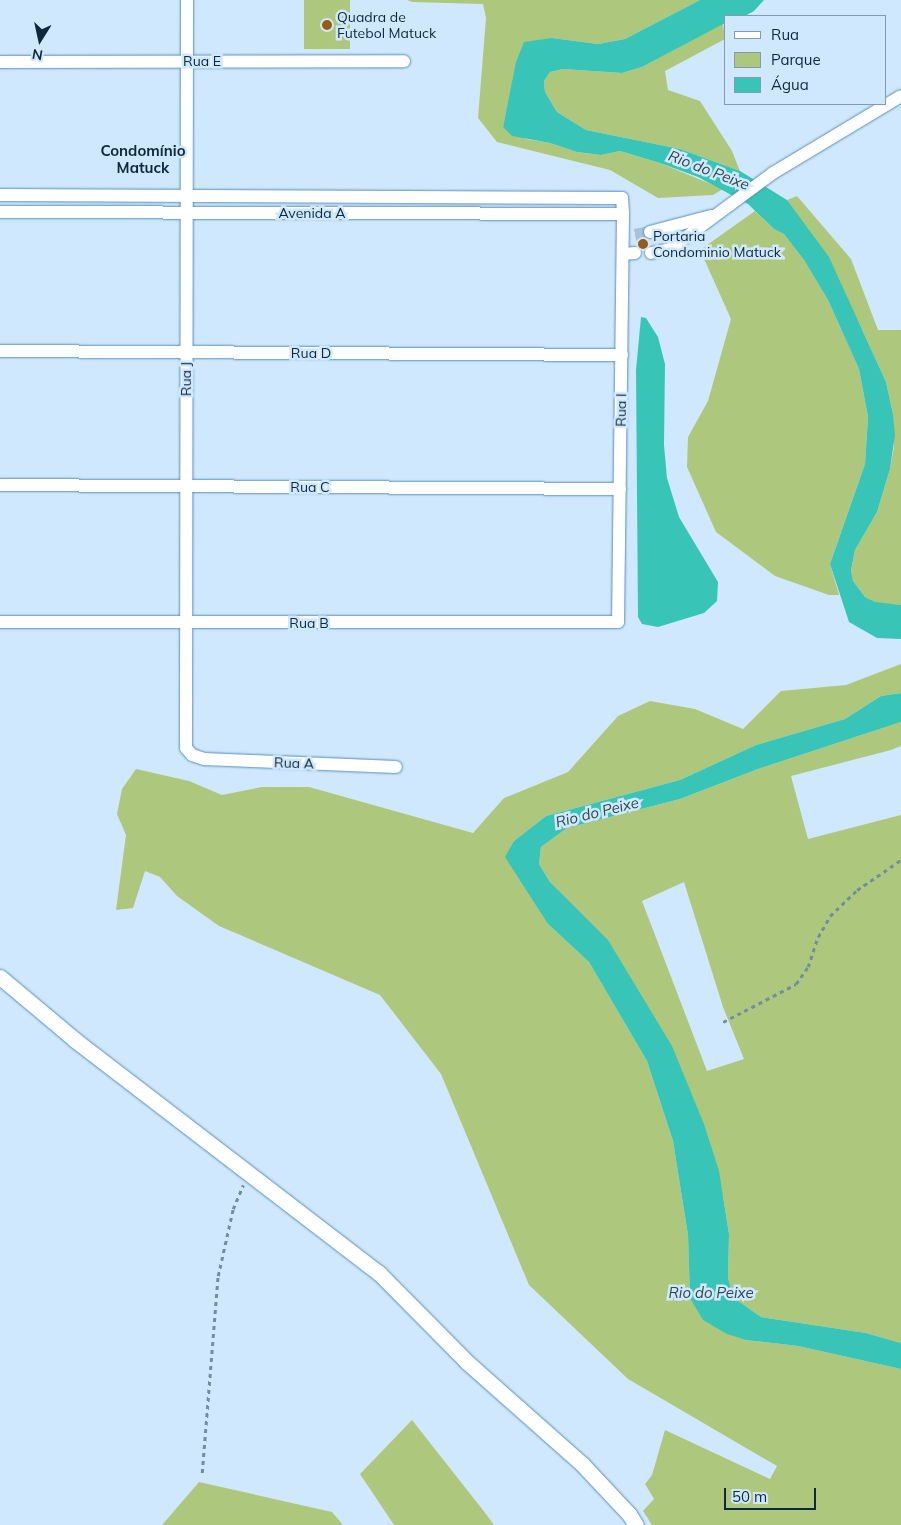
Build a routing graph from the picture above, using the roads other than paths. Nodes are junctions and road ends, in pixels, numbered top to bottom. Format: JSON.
{"nodes":[{"id":1,"x":187,"y":0,"type":"edge"},
{"id":2,"x":404,"y":61,"type":"dead end"},
{"id":3,"x":0,"y":62,"type":"edge"},
{"id":4,"x":187,"y":62,"type":"junction"},
{"id":5,"x":901,"y":96,"type":"edge"},
{"id":6,"x":0,"y":195,"type":"edge"},
{"id":7,"x":187,"y":195,"type":"junction"},
{"id":8,"x":440,"y":196,"type":"junction"},
{"id":9,"x":622,"y":198,"type":"joint"},
{"id":10,"x":0,"y":212,"type":"edge"},
{"id":11,"x":186,"y":212,"type":"junction"},
{"id":12,"x":717,"y":213,"type":"junction"},
{"id":13,"x":440,"y":214,"type":"junction"},
{"id":14,"x":624,"y":214,"type":"junction"},
{"id":15,"x":650,"y":232,"type":"tunnel mouth"},
{"id":16,"x":651,"y":253,"type":"dead end"},
{"id":17,"x":0,"y":351,"type":"edge"},
{"id":18,"x":186,"y":352,"type":"junction"},
{"id":19,"x":622,"y":355,"type":"junction"},
{"id":20,"x":0,"y":485,"type":"edge"},
{"id":21,"x":186,"y":486,"type":"junction"},
{"id":22,"x":620,"y":489,"type":"junction"},
{"id":23,"x":0,"y":622,"type":"edge"},
{"id":24,"x":618,"y":622,"type":"joint"},
{"id":25,"x":186,"y":623,"type":"junction"},
{"id":26,"x":192,"y":755,"type":"joint"},
{"id":27,"x":396,"y":767,"type":"dead end"},
{"id":28,"x":0,"y":977,"type":"edge"},
{"id":29,"x":636,"y":1525,"type":"edge"}],
"edges":[{"from":1,"to":4,"type":"street","name":"Rua J"},
{"from":2,"to":4,"type":"street","name":"Rua E"},
{"from":3,"to":4,"type":"street","name":"Rua E"},
{"from":4,"to":7,"type":"street","name":"Rua J"},
{"from":5,"to":12,"type":"street"},
{"from":6,"to":7,"type":"street","name":"Avenida A"},
{"from":7,"to":8,"type":"street","name":"Avenida A"},
{"from":7,"to":11,"type":"street","name":"Rua J"},
{"from":8,"to":9,"type":"street","name":"Avenida A"},
{"from":8,"to":13,"type":"street"},
{"from":9,"to":14,"type":"street","name":"Rua I"},
{"from":10,"to":11,"type":"street","name":"Avenida A"},
{"from":11,"to":13,"type":"street","name":"Avenida A"},
{"from":11,"to":18,"type":"street","name":"Rua J"},
{"from":12,"to":15,"type":"street"},
{"from":12,"to":16,"type":"street"},
{"from":13,"to":14,"type":"street","name":"Avenida A"},
{"from":14,"to":19,"type":"street","name":"Rua I"},
{"from":17,"to":18,"type":"street","name":"Rua D"},
{"from":18,"to":19,"type":"street","name":"Rua D"},
{"from":18,"to":21,"type":"street","name":"Rua J"},
{"from":19,"to":22,"type":"street","name":"Rua I"},
{"from":20,"to":21,"type":"street","name":"Rua C"},
{"from":21,"to":22,"type":"street","name":"Rua C"},
{"from":21,"to":25,"type":"street","name":"Rua J"},
{"from":22,"to":24,"type":"street","name":"Rua I"},
{"from":23,"to":25,"type":"street","name":"Rua B"},
{"from":24,"to":25,"type":"street","name":"Rua B"},
{"from":25,"to":26,"type":"street","name":"Rua J"},
{"from":26,"to":27,"type":"street","name":"Rua A"},
{"from":28,"to":29,"type":"street"}]}
